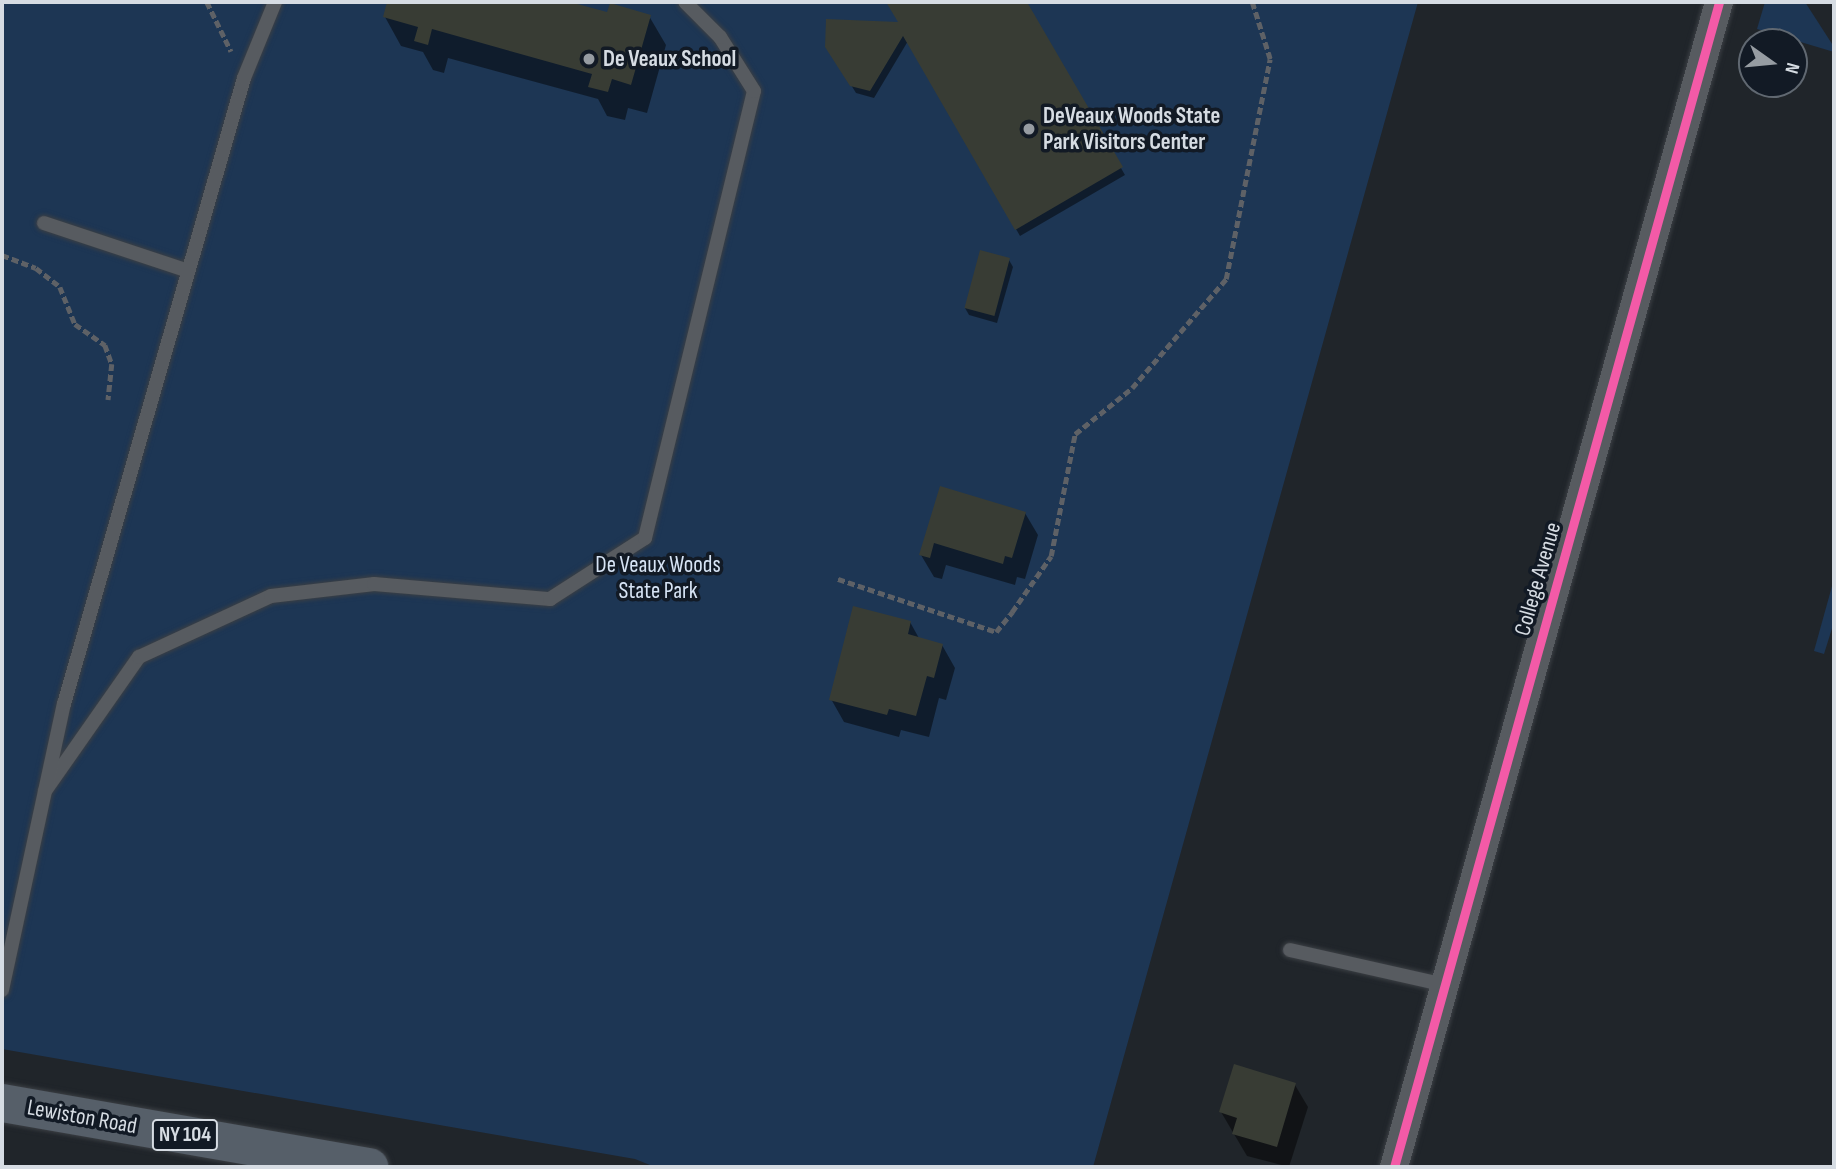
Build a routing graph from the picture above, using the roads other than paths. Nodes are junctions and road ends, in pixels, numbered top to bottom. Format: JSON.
{"nodes":[{"id":1,"x":275,"y":2,"type":"edge"},
{"id":2,"x":685,"y":2,"type":"edge"},
{"id":3,"x":1719,"y":2,"type":"edge"},
{"id":4,"x":44,"y":223,"type":"dead end"},
{"id":5,"x":188,"y":271,"type":"junction"},
{"id":6,"x":45,"y":791,"type":"junction"},
{"id":7,"x":1290,"y":950,"type":"dead end"},
{"id":8,"x":1445,"y":985,"type":"junction"},
{"id":9,"x":2,"y":990,"type":"edge"},
{"id":10,"x":2,"y":1103,"type":"edge"},
{"id":11,"x":369,"y":1167,"type":"edge"},
{"id":12,"x":1394,"y":1167,"type":"edge"}],
"edges":[{"from":1,"to":5,"type":"lane"},
{"from":2,"to":6,"type":"lane"},
{"from":3,"to":8,"type":"street","name":"College Avenue"},
{"from":4,"to":5,"type":"lane"},
{"from":5,"to":6,"type":"lane"},
{"from":6,"to":9,"type":"lane"},
{"from":7,"to":8,"type":"lane"},
{"from":8,"to":12,"type":"street","name":"College Avenue"},
{"from":10,"to":11,"type":"main road","name":"Lewiston Road","number":"NY 104"}]}
